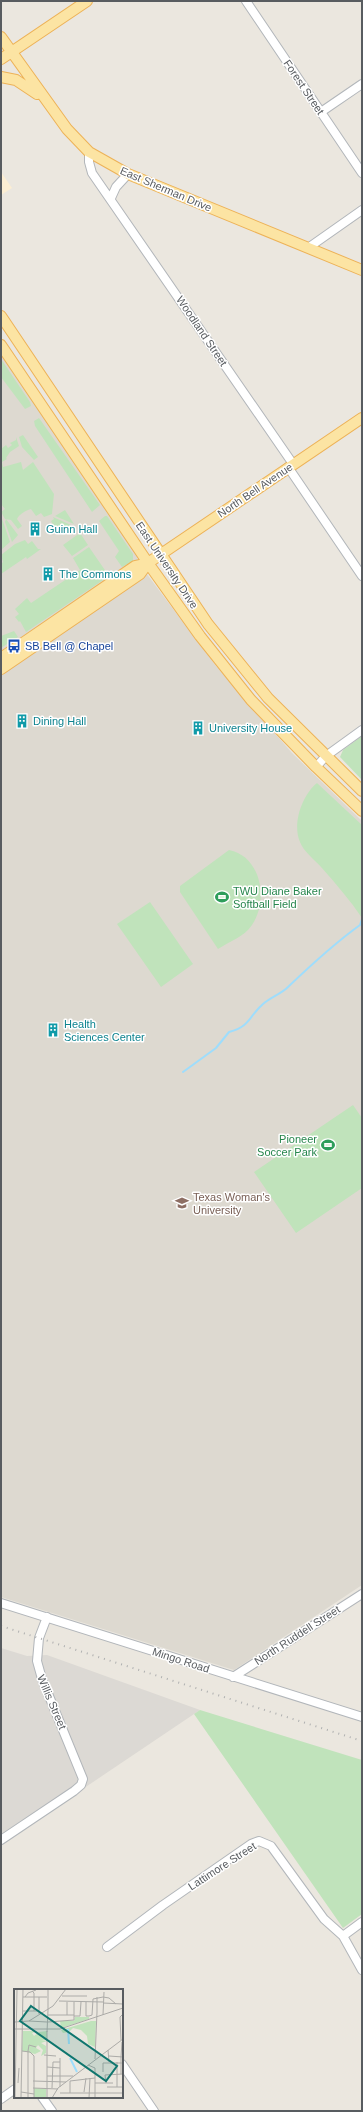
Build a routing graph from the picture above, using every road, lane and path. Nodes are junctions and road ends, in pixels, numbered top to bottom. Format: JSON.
{"nodes":[{"id":1,"x":87,"y":1,"type":"edge"},
{"id":2,"x":246,"y":1,"type":"edge"},
{"id":3,"x":1,"y":37,"type":"edge"},
{"id":4,"x":12,"y":52,"type":"junction"},
{"id":5,"x":1,"y":59,"type":"edge"},
{"id":6,"x":1,"y":77,"type":"edge"},
{"id":7,"x":362,"y":84,"type":"edge"},
{"id":8,"x":45,"y":100,"type":"junction"},
{"id":9,"x":321,"y":112,"type":"junction"},
{"id":10,"x":89,"y":152,"type":"junction"},
{"id":11,"x":362,"y":173,"type":"edge"},
{"id":12,"x":128,"y":174,"type":"junction"},
{"id":13,"x":111,"y":198,"type":"junction"},
{"id":14,"x":362,"y":210,"type":"edge"},
{"id":15,"x":308,"y":248,"type":"junction"},
{"id":16,"x":362,"y":270,"type":"edge"},
{"id":17,"x":1,"y":316,"type":"edge"},
{"id":18,"x":1,"y":345,"type":"edge"},
{"id":19,"x":362,"y":418,"type":"edge"},
{"id":20,"x":290,"y":466,"type":"junction"},
{"id":21,"x":160,"y":555,"type":"junction"},
{"id":22,"x":148,"y":563,"type":"junction"},
{"id":23,"x":362,"y":576,"type":"edge"},
{"id":24,"x":1,"y":658,"type":"edge"},
{"id":25,"x":1,"y":669,"type":"edge"},
{"id":26,"x":362,"y":730,"type":"edge"},
{"id":27,"x":326,"y":756,"type":"junction"},
{"id":28,"x":316,"y":767,"type":"junction"},
{"id":29,"x":362,"y":791,"type":"edge"},
{"id":30,"x":362,"y":811,"type":"edge"},
{"id":31,"x":362,"y":1594,"type":"edge"},
{"id":32,"x":1,"y":1603,"type":"edge"},
{"id":33,"x":47,"y":1617,"type":"junction"},
{"id":34,"x":233,"y":1677,"type":"junction"},
{"id":35,"x":362,"y":1717,"type":"edge"},
{"id":36,"x":1,"y":1840,"type":"edge"},
{"id":37,"x":362,"y":1922,"type":"edge"},
{"id":38,"x":343,"y":1936,"type":"junction"},
{"id":39,"x":107,"y":1947,"type":"dead end"},
{"id":40,"x":362,"y":1970,"type":"edge"},
{"id":41,"x":123,"y":2065,"type":"edge"},
{"id":42,"x":14,"y":2090,"type":"edge"},
{"id":43,"x":43,"y":2098,"type":"edge"},
{"id":44,"x":1,"y":2099,"type":"edge"},
{"id":45,"x":52,"y":2111,"type":"edge"},
{"id":46,"x":154,"y":2111,"type":"edge"}],
"edges":[{"from":1,"to":4,"type":"main road"},
{"from":2,"to":9,"type":"street","name":"Forest Street"},
{"from":3,"to":4,"type":"main road","name":"East Sherman Drive"},
{"from":4,"to":5,"type":"main road"},
{"from":4,"to":8,"type":"main road","name":"East Sherman Drive"},
{"from":6,"to":8,"type":"main road"},
{"from":7,"to":9,"type":"street"},
{"from":8,"to":10,"type":"main road","name":"East Sherman Drive"},
{"from":9,"to":11,"type":"street","name":"Forest Street"},
{"from":10,"to":12,"type":"main road","name":"East Sherman Drive"},
{"from":10,"to":13,"type":"street","name":"Woodland Street"},
{"from":12,"to":13,"type":"street"},
{"from":12,"to":15,"type":"main road","name":"East Sherman Drive"},
{"from":13,"to":20,"type":"street","name":"Woodland Street"},
{"from":14,"to":15,"type":"street"},
{"from":15,"to":16,"type":"main road","name":"East Sherman Drive"},
{"from":17,"to":21,"type":"main road","name":"East University Drive"},
{"from":18,"to":22,"type":"main road","name":"East University Drive"},
{"from":19,"to":20,"type":"main road","name":"North Bell Avenue"},
{"from":20,"to":21,"type":"main road","name":"North Bell Avenue"},
{"from":20,"to":23,"type":"street","name":"Woodland Street"},
{"from":21,"to":22,"type":"main road","name":"North Bell Avenue"},
{"from":21,"to":27,"type":"main road","name":"East University Drive"},
{"from":22,"to":24,"type":"main road","name":"North Bell Avenue"},
{"from":22,"to":25,"type":"main road","name":"North Bell Avenue"},
{"from":22,"to":28,"type":"main road","name":"East University Drive"},
{"from":26,"to":27,"type":"street"},
{"from":27,"to":28,"type":"street"},
{"from":27,"to":29,"type":"main road","name":"East University Drive"},
{"from":28,"to":30,"type":"main road","name":"East University Drive"},
{"from":31,"to":34,"type":"street","name":"North Ruddell Street"},
{"from":32,"to":33,"type":"street","name":"Mingo Road"},
{"from":33,"to":34,"type":"street","name":"Mingo Road"},
{"from":33,"to":36,"type":"street","name":"Willis Street"},
{"from":34,"to":35,"type":"street","name":"Mingo Road"},
{"from":37,"to":38,"type":"street"},
{"from":38,"to":39,"type":"street","name":"Lattimore Street"},
{"from":38,"to":40,"type":"street","name":"Lattimore Street"},
{"from":41,"to":46,"type":"street"},
{"from":42,"to":44,"type":"street"},
{"from":43,"to":45,"type":"street"}]}
